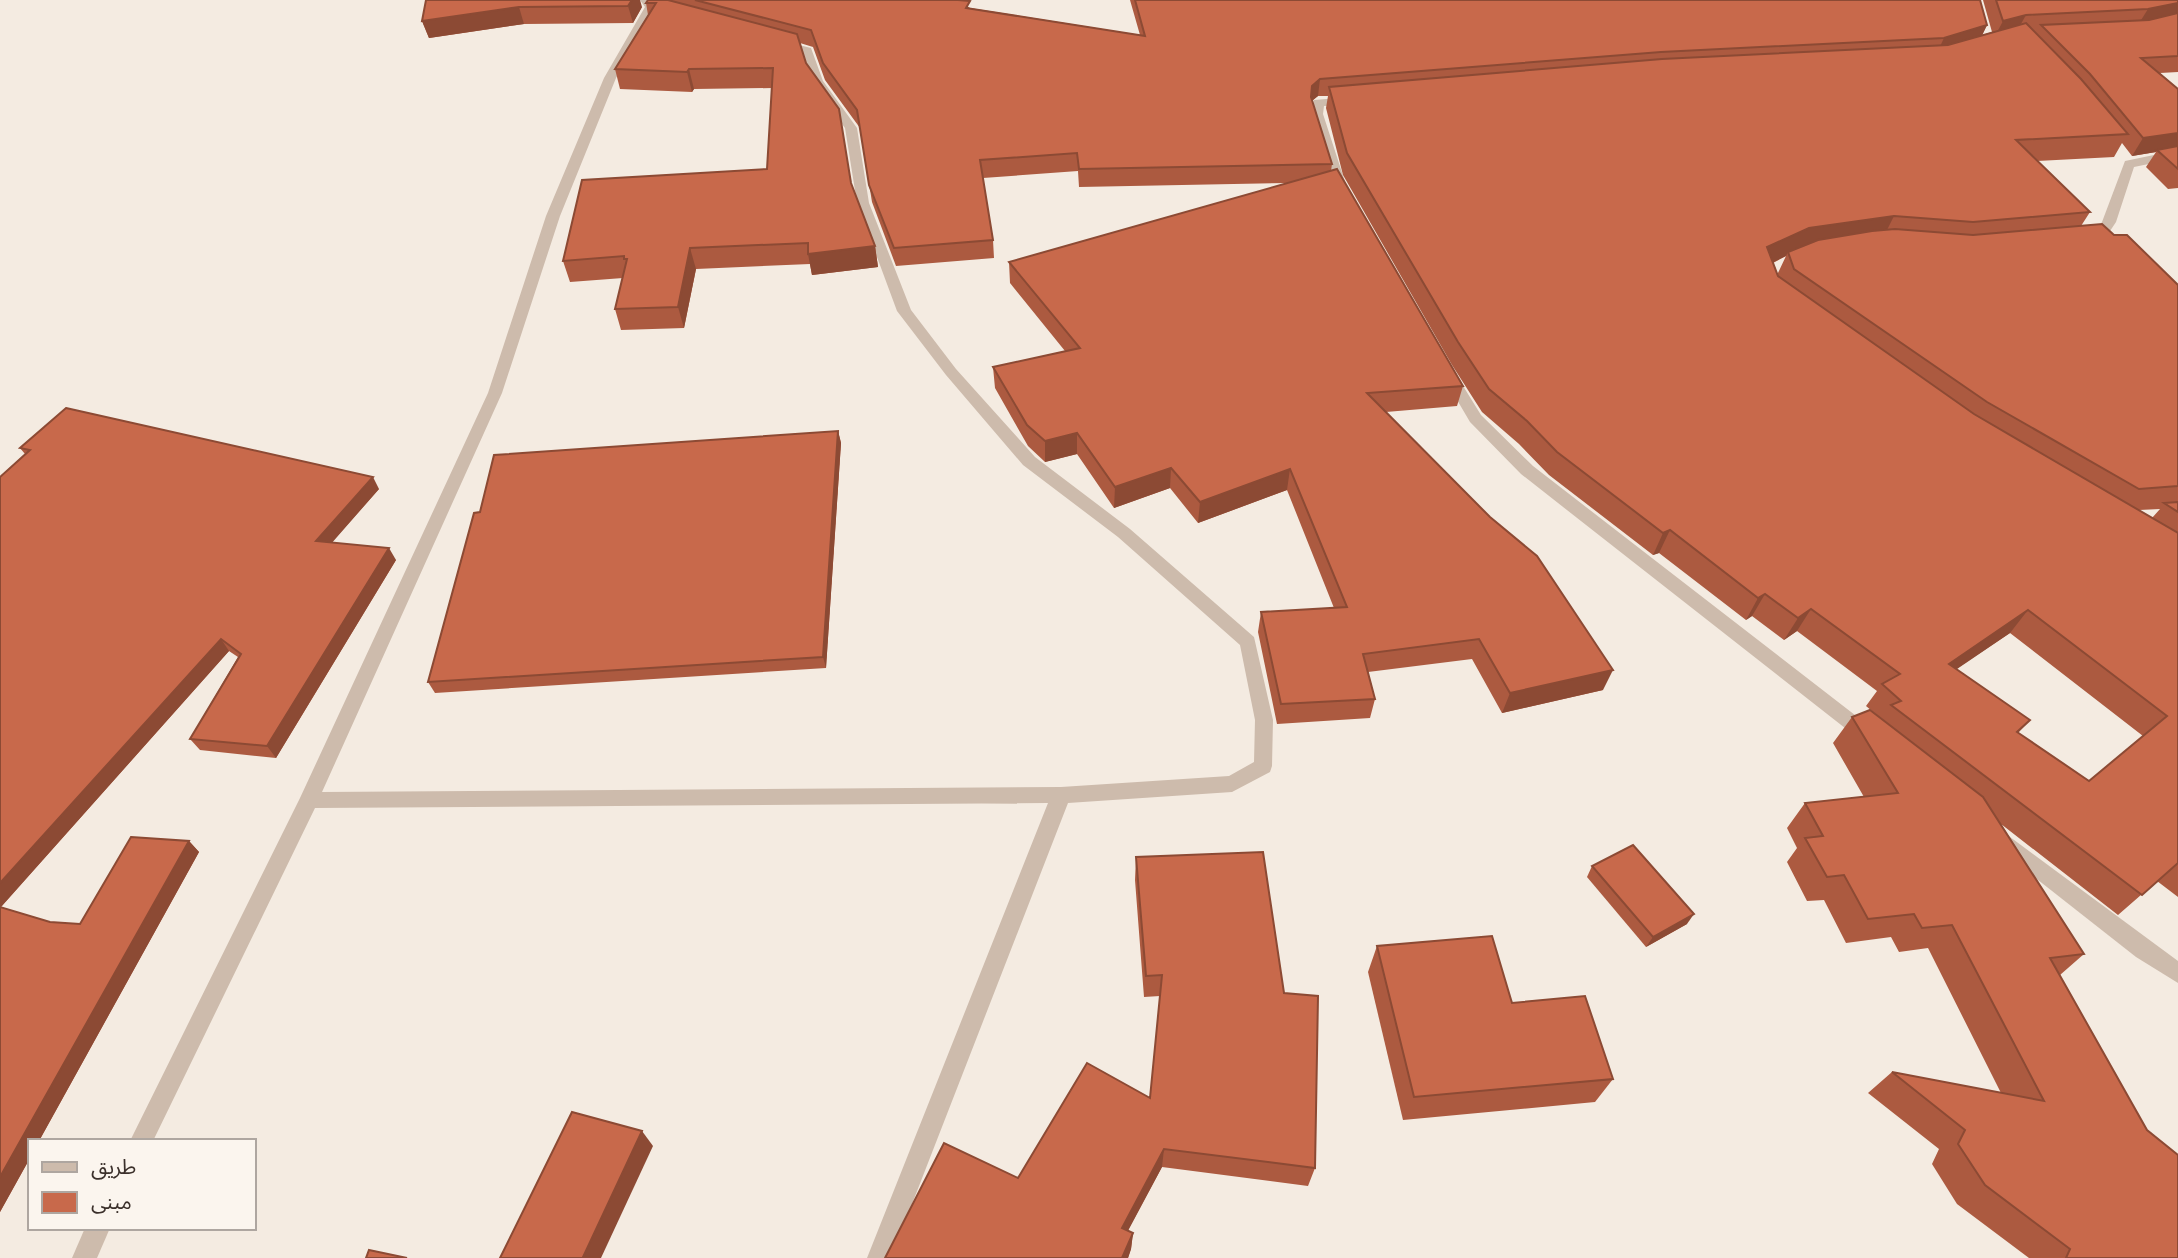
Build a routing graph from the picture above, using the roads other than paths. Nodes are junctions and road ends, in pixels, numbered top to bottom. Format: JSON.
{"nodes":[{"id":1,"x":653,"y":6,"type":"edge"},
{"id":2,"x":768,"y":40,"type":"edge"},
{"id":3,"x":1362,"y":100,"type":"edge"},
{"id":4,"x":2178,"y":154,"type":"edge"},
{"id":5,"x":1352,"y":211,"type":"edge"},
{"id":6,"x":2071,"y":242,"type":"edge"},
{"id":7,"x":1443,"y":366,"type":"edge"},
{"id":8,"x":1879,"y":744,"type":"edge"},
{"id":9,"x":1061,"y":795,"type":"junction"},
{"id":10,"x":309,"y":800,"type":"junction"},
{"id":11,"x":1989,"y":830,"type":"edge"},
{"id":12,"x":2178,"y":974,"type":"edge"},
{"id":13,"x":142,"y":1139,"type":"edge"},
{"id":14,"x":97,"y":1230,"type":"edge"},
{"id":15,"x":84,"y":1258,"type":"edge"},
{"id":16,"x":880,"y":1258,"type":"edge"}],
"edges":[{"from":1,"to":10,"type":"street"},
{"from":2,"to":9,"type":"street"},
{"from":3,"to":5,"type":"street"},
{"from":4,"to":6,"type":"street"},
{"from":7,"to":8,"type":"street"},
{"from":9,"to":10,"type":"street"},
{"from":9,"to":16,"type":"street"},
{"from":10,"to":13,"type":"street"},
{"from":11,"to":12,"type":"street"},
{"from":14,"to":15,"type":"street"}]}
